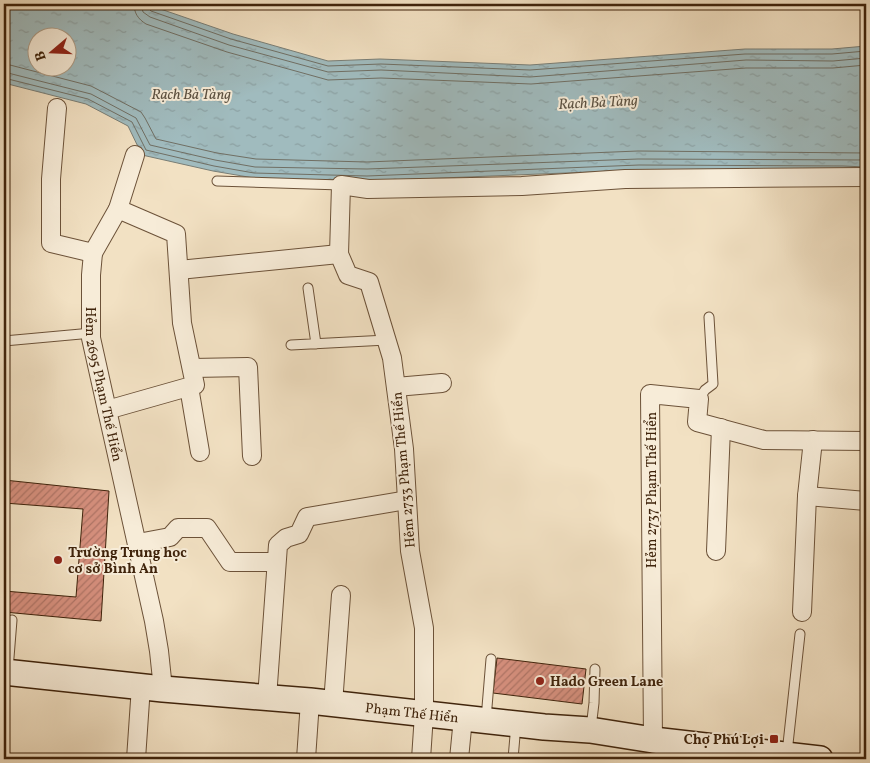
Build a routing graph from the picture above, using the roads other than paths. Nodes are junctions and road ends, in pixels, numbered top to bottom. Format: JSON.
{"nodes":[{"id":1,"x":57,"y":108,"type":"dead end"},
{"id":2,"x":135,"y":155,"type":"dead end"},
{"id":3,"x":866,"y":177,"type":"edge"},
{"id":4,"x":217,"y":181,"type":"dead end"},
{"id":5,"x":341,"y":185,"type":"junction"},
{"id":6,"x":118,"y":209,"type":"junction"},
{"id":7,"x":93,"y":253,"type":"junction"},
{"id":8,"x":339,"y":254,"type":"junction"},
{"id":9,"x":179,"y":270,"type":"junction"},
{"id":10,"x":308,"y":288,"type":"dead end"},
{"id":11,"x":709,"y":318,"type":"dead end"},
{"id":12,"x":92,"y":333,"type":"junction"},
{"id":13,"x":387,"y":340,"type":"junction"},
{"id":14,"x":4,"y":341,"type":"edge"},
{"id":15,"x":316,"y":344,"type":"junction"},
{"id":16,"x":291,"y":346,"type":"dead end"},
{"id":17,"x":192,"y":368,"type":"junction"},
{"id":18,"x":442,"y":383,"type":"dead end"},
{"id":19,"x":189,"y":387,"type":"junction"},
{"id":20,"x":396,"y":387,"type":"junction"},
{"id":21,"x":699,"y":399,"type":"junction"},
{"id":22,"x":107,"y":410,"type":"junction"},
{"id":23,"x":721,"y":428,"type":"junction"},
{"id":24,"x":813,"y":440,"type":"junction"},
{"id":25,"x":866,"y":441,"type":"edge"},
{"id":26,"x":200,"y":452,"type":"dead end"},
{"id":27,"x":252,"y":456,"type":"dead end"},
{"id":28,"x":807,"y":496,"type":"junction"},
{"id":29,"x":408,"y":500,"type":"junction"},
{"id":30,"x":866,"y":501,"type":"edge"},
{"id":31,"x":138,"y":543,"type":"junction"},
{"id":32,"x":716,"y":551,"type":"dead end"},
{"id":33,"x":276,"y":562,"type":"junction"},
{"id":34,"x":341,"y":595,"type":"dead end"},
{"id":35,"x":802,"y":612,"type":"dead end"},
{"id":36,"x":12,"y":620,"type":"dead end"},
{"id":37,"x":800,"y":634,"type":"dead end"},
{"id":38,"x":491,"y":659,"type":"dead end"},
{"id":39,"x":595,"y":670,"type":"dead end"},
{"id":40,"x":6,"y":673,"type":"edge"},
{"id":41,"x":152,"y":687,"type":"junction"},
{"id":42,"x":267,"y":698,"type":"junction"},
{"id":43,"x":321,"y":703,"type":"junction"},
{"id":44,"x":424,"y":714,"type":"junction"},
{"id":45,"x":474,"y":720,"type":"junction"},
{"id":46,"x":516,"y":724,"type":"junction"},
{"id":47,"x":590,"y":730,"type":"junction"},
{"id":48,"x":653,"y":740,"type":"junction"},
{"id":49,"x":771,"y":756,"type":"edge"},
{"id":50,"x":136,"y":759,"type":"edge"},
{"id":51,"x":306,"y":759,"type":"edge"},
{"id":52,"x":422,"y":759,"type":"edge"},
{"id":53,"x":459,"y":759,"type":"edge"},
{"id":54,"x":513,"y":759,"type":"edge"},
{"id":55,"x":818,"y":759,"type":"edge"}],
"edges":[{"from":1,"to":7,"type":"street"},
{"from":2,"to":6,"type":"street"},
{"from":3,"to":5,"type":"street"},
{"from":4,"to":5,"type":"lane"},
{"from":5,"to":8,"type":"street","name":"Hẻm 2733 Phạm Thế Hiển"},
{"from":6,"to":7,"type":"street"},
{"from":6,"to":9,"type":"street"},
{"from":7,"to":12,"type":"street","name":"Hẻm 2695 Phạm Thế Hiển"},
{"from":8,"to":9,"type":"street"},
{"from":8,"to":13,"type":"street","name":"Hẻm 2733 Phạm Thế Hiển"},
{"from":9,"to":17,"type":"street"},
{"from":10,"to":15,"type":"lane"},
{"from":11,"to":21,"type":"lane"},
{"from":12,"to":14,"type":"lane"},
{"from":12,"to":22,"type":"street","name":"Hẻm 2695 Phạm Thế Hiển"},
{"from":13,"to":15,"type":"lane"},
{"from":13,"to":20,"type":"street","name":"Hẻm 2733 Phạm Thế Hiển"},
{"from":15,"to":16,"type":"lane"},
{"from":17,"to":19,"type":"street"},
{"from":17,"to":27,"type":"street"},
{"from":18,"to":20,"type":"street"},
{"from":19,"to":22,"type":"street"},
{"from":19,"to":26,"type":"street"},
{"from":20,"to":29,"type":"street","name":"Hẻm 2733 Phạm Thế Hiển"},
{"from":21,"to":23,"type":"street"},
{"from":21,"to":48,"type":"street","name":"Hẻm 2737 Phạm Thế Hiển"},
{"from":22,"to":31,"type":"street","name":"Hẻm 2695 Phạm Thế Hiển"},
{"from":23,"to":24,"type":"street"},
{"from":23,"to":32,"type":"street"},
{"from":24,"to":25,"type":"street"},
{"from":24,"to":28,"type":"street"},
{"from":28,"to":30,"type":"street"},
{"from":28,"to":35,"type":"street"},
{"from":29,"to":33,"type":"street"},
{"from":29,"to":44,"type":"street","name":"Hẻm 2733 Phạm Thế Hiển"},
{"from":31,"to":33,"type":"street"},
{"from":31,"to":41,"type":"street","name":"Hẻm 2695 Phạm Thế Hiển"},
{"from":33,"to":42,"type":"street"},
{"from":34,"to":43,"type":"street"},
{"from":36,"to":40,"type":"lane"},
{"from":37,"to":49,"type":"lane"},
{"from":38,"to":45,"type":"lane"},
{"from":39,"to":47,"type":"lane"},
{"from":40,"to":41,"type":"main road","name":"Phạm Thế Hiển"},
{"from":41,"to":42,"type":"main road","name":"Phạm Thế Hiển"},
{"from":41,"to":50,"type":"street","name":"Hẻm 2695 Phạm Thế Hiển"},
{"from":42,"to":43,"type":"main road","name":"Phạm Thế Hiển"},
{"from":43,"to":44,"type":"main road","name":"Phạm Thế Hiển"},
{"from":43,"to":51,"type":"street"},
{"from":44,"to":45,"type":"main road","name":"Phạm Thế Hiển"},
{"from":44,"to":52,"type":"street","name":"Hẻm 2733 Phạm Thế Hiển"},
{"from":45,"to":46,"type":"main road","name":"Phạm Thế Hiển"},
{"from":45,"to":53,"type":"street"},
{"from":46,"to":47,"type":"main road","name":"Phạm Thế Hiển"},
{"from":46,"to":54,"type":"lane"},
{"from":47,"to":48,"type":"main road","name":"Phạm Thế Hiển"},
{"from":48,"to":49,"type":"main road","name":"Phạm Thế Hiển"},
{"from":49,"to":55,"type":"main road","name":"Phạm Thế Hiển"}]}
